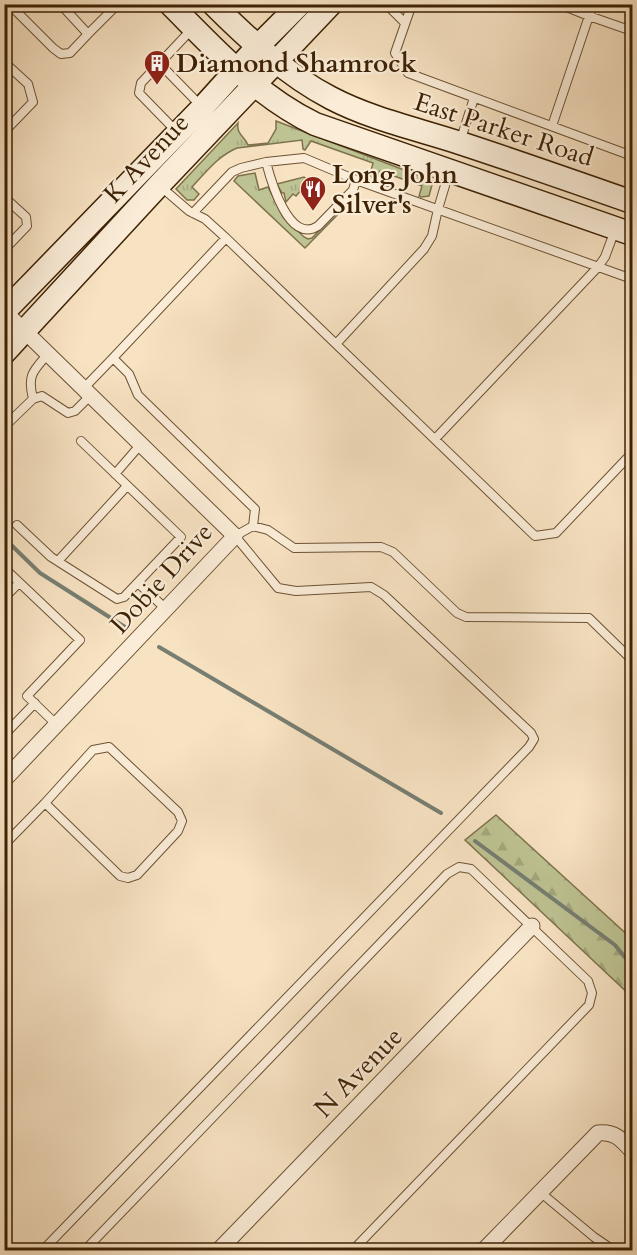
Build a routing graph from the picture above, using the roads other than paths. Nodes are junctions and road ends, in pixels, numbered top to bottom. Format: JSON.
{"nodes":[{"id":1,"x":67,"y":4,"type":"edge"},
{"id":2,"x":170,"y":4,"type":"edge"},
{"id":3,"x":300,"y":4,"type":"edge"},
{"id":4,"x":331,"y":4,"type":"edge"},
{"id":5,"x":386,"y":4,"type":"edge"},
{"id":6,"x":412,"y":4,"type":"edge"},
{"id":7,"x":559,"y":4,"type":"edge"},
{"id":8,"x":594,"y":4,"type":"edge"},
{"id":9,"x":118,"y":5,"type":"edge"},
{"id":10,"x":217,"y":6,"type":"edge"},
{"id":11,"x":16,"y":11,"type":"dead end"},
{"id":12,"x":589,"y":16,"type":"junction"},
{"id":13,"x":405,"y":23,"type":"junction"},
{"id":14,"x":193,"y":27,"type":"junction"},
{"id":15,"x":633,"y":32,"type":"edge"},
{"id":16,"x":88,"y":34,"type":"junction"},
{"id":17,"x":258,"y":46,"type":"junction"},
{"id":18,"x":277,"y":61,"type":"junction"},
{"id":19,"x":4,"y":62,"type":"edge"},
{"id":20,"x":159,"y":63,"type":"junction"},
{"id":21,"x":236,"y":70,"type":"junction"},
{"id":22,"x":255,"y":84,"type":"junction"},
{"id":23,"x":474,"y":98,"type":"junction"},
{"id":24,"x":202,"y":108,"type":"junction"},
{"id":25,"x":552,"y":126,"type":"junction"},
{"id":26,"x":4,"y":132,"type":"edge"},
{"id":27,"x":178,"y":133,"type":"junction"},
{"id":28,"x":460,"y":143,"type":"junction"},
{"id":29,"x":633,"y":156,"type":"edge"},
{"id":30,"x":266,"y":162,"type":"junction"},
{"id":31,"x":450,"y":170,"type":"junction"},
{"id":32,"x":356,"y":180,"type":"junction"},
{"id":33,"x":159,"y":185,"type":"junction"},
{"id":34,"x":630,"y":195,"type":"edge"},
{"id":35,"x":4,"y":197,"type":"edge"},
{"id":36,"x":438,"y":209,"type":"junction"},
{"id":37,"x":193,"y":213,"type":"junction"},
{"id":38,"x":624,"y":231,"type":"edge"},
{"id":39,"x":226,"y":238,"type":"junction"},
{"id":40,"x":4,"y":250,"type":"edge"},
{"id":41,"x":598,"y":267,"type":"junction"},
{"id":42,"x":633,"y":279,"type":"edge"},
{"id":43,"x":5,"y":312,"type":"edge"},
{"id":44,"x":25,"y":332,"type":"junction"},
{"id":45,"x":336,"y":344,"type":"junction"},
{"id":46,"x":4,"y":353,"type":"edge"},
{"id":47,"x":48,"y":354,"type":"junction"},
{"id":48,"x":113,"y":358,"type":"junction"},
{"id":49,"x":88,"y":392,"type":"junction"},
{"id":50,"x":33,"y":399,"type":"junction"},
{"id":51,"x":4,"y":427,"type":"edge"},
{"id":52,"x":435,"y":439,"type":"junction"},
{"id":53,"x":81,"y":441,"type":"dead end"},
{"id":54,"x":141,"y":444,"type":"junction"},
{"id":55,"x":633,"y":453,"type":"edge"},
{"id":56,"x":115,"y":474,"type":"junction"},
{"id":57,"x":127,"y":486,"type":"junction"},
{"id":58,"x":17,"y":525,"type":"dead end"},
{"id":59,"x":253,"y":526,"type":"junction"},
{"id":60,"x":236,"y":536,"type":"junction"},
{"id":61,"x":58,"y":561,"type":"junction"},
{"id":62,"x":4,"y":568,"type":"edge"},
{"id":63,"x":19,"y":583,"type":"junction"},
{"id":64,"x":138,"y":583,"type":"junction"},
{"id":65,"x":4,"y":598,"type":"edge"},
{"id":66,"x":166,"y":609,"type":"junction"},
{"id":67,"x":633,"y":660,"type":"edge"},
{"id":68,"x":34,"y":703,"type":"junction"},
{"id":69,"x":57,"y":725,"type":"junction"},
{"id":70,"x":6,"y":730,"type":"edge"},
{"id":71,"x":4,"y":780,"type":"edge"},
{"id":72,"x":45,"y":803,"type":"junction"},
{"id":73,"x":4,"y":845,"type":"edge"},
{"id":74,"x":532,"y":926,"type":"junction"},
{"id":75,"x":633,"y":1151,"type":"edge"},
{"id":76,"x":540,"y":1192,"type":"junction"},
{"id":77,"x":43,"y":1251,"type":"edge"},
{"id":78,"x":86,"y":1251,"type":"edge"},
{"id":79,"x":219,"y":1251,"type":"edge"},
{"id":80,"x":353,"y":1251,"type":"edge"},
{"id":81,"x":484,"y":1251,"type":"edge"},
{"id":82,"x":613,"y":1251,"type":"edge"}],
"edges":[{"from":1,"to":16,"type":"lane"},
{"from":2,"to":14,"type":"main road"},
{"from":3,"to":17,"type":"main road","name":"K Avenue"},
{"from":4,"to":18,"type":"main road","name":"K Avenue"},
{"from":5,"to":13,"type":"lane"},
{"from":6,"to":13,"type":"lane"},
{"from":7,"to":12,"type":"lane"},
{"from":8,"to":12,"type":"lane"},
{"from":9,"to":16,"type":"lane"},
{"from":10,"to":17,"type":"main road","name":"East Parker Road"},
{"from":11,"to":16,"type":"lane"},
{"from":12,"to":15,"type":"lane"},
{"from":12,"to":25,"type":"lane"},
{"from":13,"to":23,"type":"lane"},
{"from":14,"to":20,"type":"lane"},
{"from":14,"to":21,"type":"main road"},
{"from":17,"to":18,"type":"main road","name":"East Parker Road"},
{"from":17,"to":21,"type":"main road","name":"K Avenue"},
{"from":18,"to":22,"type":"main road","name":"K Avenue"},
{"from":18,"to":28,"type":"main road","name":"East Parker Road"},
{"from":19,"to":26,"type":"lane"},
{"from":20,"to":24,"type":"lane"},
{"from":20,"to":27,"type":"lane"},
{"from":21,"to":22,"type":"main road"},
{"from":21,"to":24,"type":"main road","name":"K Avenue"},
{"from":22,"to":31,"type":"main road"},
{"from":22,"to":33,"type":"main road","name":"K Avenue"},
{"from":23,"to":25,"type":"lane"},
{"from":23,"to":28,"type":"lane"},
{"from":24,"to":27,"type":"main road","name":"K Avenue"},
{"from":25,"to":29,"type":"lane"},
{"from":27,"to":43,"type":"main road","name":"K Avenue"},
{"from":28,"to":31,"type":"main road"},
{"from":28,"to":34,"type":"main road","name":"East Parker Road"},
{"from":30,"to":32,"type":"lane"},
{"from":30,"to":32,"type":"lane"},
{"from":30,"to":37,"type":"lane"},
{"from":31,"to":36,"type":"lane"},
{"from":31,"to":38,"type":"main road"},
{"from":32,"to":36,"type":"lane"},
{"from":33,"to":37,"type":"lane"},
{"from":33,"to":44,"type":"main road","name":"K Avenue"},
{"from":34,"to":38,"type":"main road"},
{"from":35,"to":40,"type":"lane"},
{"from":36,"to":41,"type":"lane"},
{"from":36,"to":45,"type":"lane"},
{"from":37,"to":39,"type":"lane"},
{"from":38,"to":41,"type":"lane"},
{"from":39,"to":45,"type":"lane"},
{"from":39,"to":48,"type":"lane"},
{"from":41,"to":42,"type":"lane"},
{"from":41,"to":52,"type":"lane"},
{"from":43,"to":44,"type":"street","name":"Dobie Drive"},
{"from":44,"to":46,"type":"main road","name":"K Avenue"},
{"from":44,"to":47,"type":"street","name":"Dobie Drive"},
{"from":45,"to":52,"type":"lane"},
{"from":47,"to":49,"type":"street","name":"Dobie Drive"},
{"from":47,"to":50,"type":"lane"},
{"from":48,"to":49,"type":"lane"},
{"from":48,"to":59,"type":"lane"},
{"from":49,"to":50,"type":"lane"},
{"from":49,"to":54,"type":"street","name":"Dobie Drive"},
{"from":50,"to":51,"type":"lane"},
{"from":52,"to":55,"type":"lane"},
{"from":53,"to":56,"type":"lane"},
{"from":54,"to":56,"type":"lane"},
{"from":54,"to":60,"type":"street","name":"Dobie Drive"},
{"from":56,"to":57,"type":"lane"},
{"from":57,"to":61,"type":"lane"},
{"from":57,"to":64,"type":"lane"},
{"from":58,"to":61,"type":"lane"},
{"from":59,"to":60,"type":"lane"},
{"from":59,"to":67,"type":"lane"},
{"from":60,"to":66,"type":"street","name":"Dobie Drive"},
{"from":60,"to":77,"type":"lane"},
{"from":61,"to":64,"type":"lane"},
{"from":62,"to":63,"type":"lane"},
{"from":63,"to":65,"type":"lane"},
{"from":63,"to":68,"type":"lane"},
{"from":64,"to":66,"type":"lane"},
{"from":66,"to":69,"type":"street","name":"Dobie Drive"},
{"from":68,"to":69,"type":"lane"},
{"from":68,"to":70,"type":"lane"},
{"from":69,"to":71,"type":"street","name":"Dobie Drive"},
{"from":72,"to":72,"type":"lane"},
{"from":72,"to":73,"type":"lane"},
{"from":74,"to":78,"type":"lane"},
{"from":74,"to":79,"type":"street","name":"N Avenue"},
{"from":74,"to":80,"type":"lane"},
{"from":75,"to":76,"type":"street"},
{"from":76,"to":81,"type":"street"},
{"from":76,"to":82,"type":"lane"}]}
